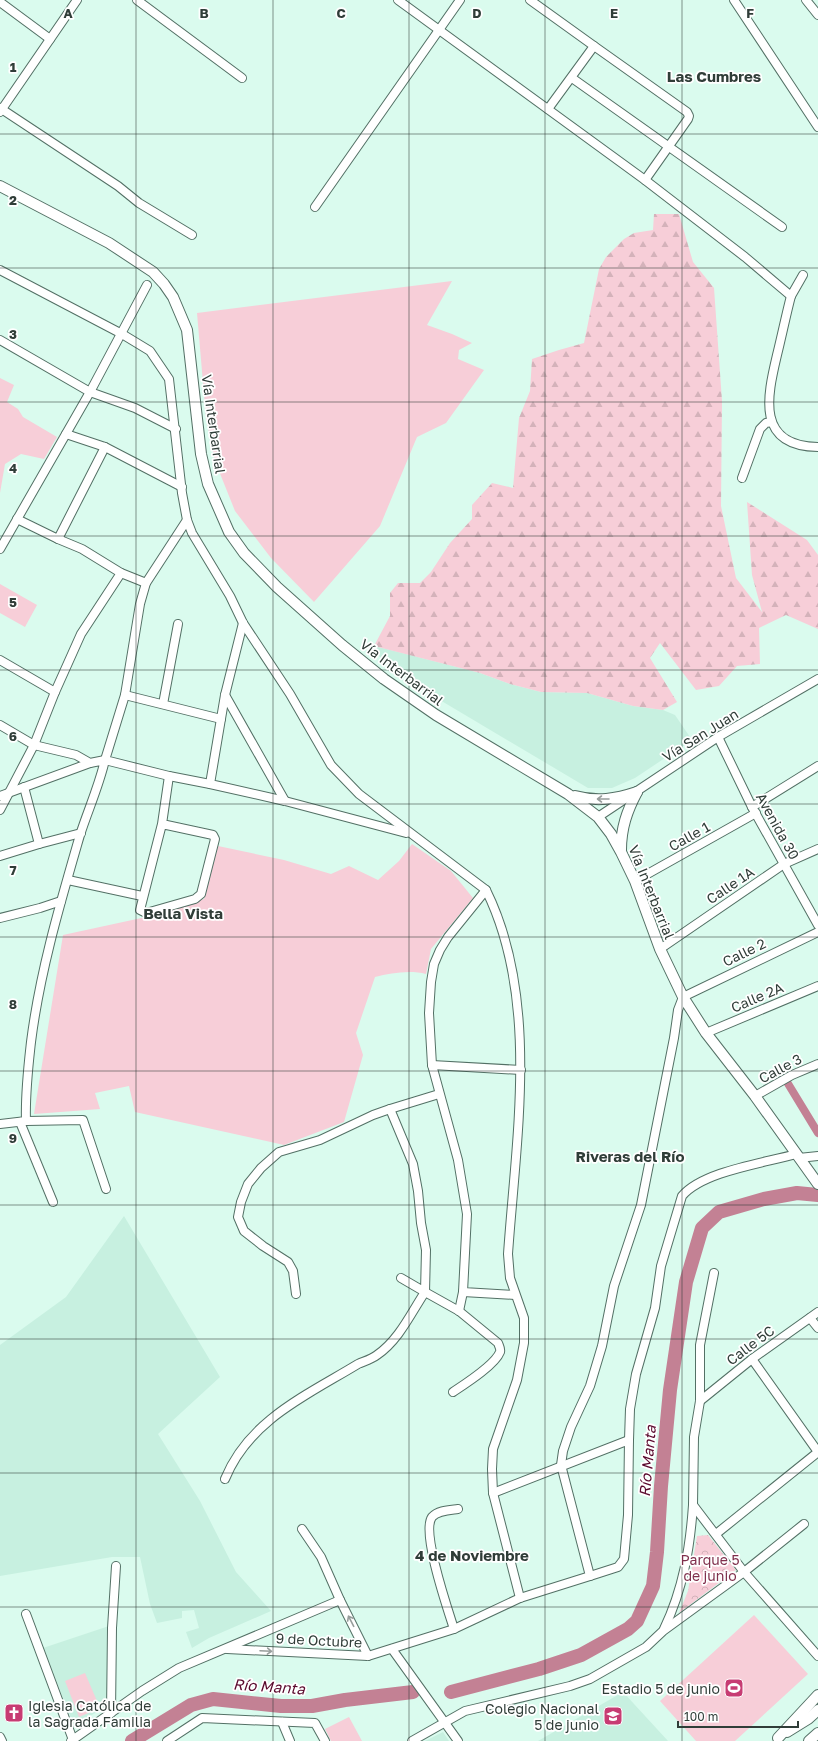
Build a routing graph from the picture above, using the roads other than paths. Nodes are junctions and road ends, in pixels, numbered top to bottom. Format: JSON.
{"nodes":[{"id":1,"x":78,"y":0,"type":"edge"},
{"id":2,"x":398,"y":0,"type":"edge"},
{"id":3,"x":460,"y":0,"type":"edge"},
{"id":4,"x":530,"y":0,"type":"edge"},
{"id":5,"x":734,"y":0,"type":"edge"},
{"id":6,"x":806,"y":0,"type":"edge"},
{"id":7,"x":142,"y":1,"type":"edge"},
{"id":8,"x":0,"y":2,"type":"edge"},
{"id":9,"x":818,"y":15,"type":"edge"},
{"id":10,"x":440,"y":29,"type":"junction"},
{"id":11,"x":50,"y":39,"type":"junction"},
{"id":12,"x":594,"y":46,"type":"junction"},
{"id":13,"x":242,"y":78,"type":"dead end"},
{"id":14,"x":572,"y":78,"type":"junction"},
{"id":15,"x":548,"y":109,"type":"junction"},
{"id":16,"x":1,"y":110,"type":"edge"},
{"id":17,"x":818,"y":127,"type":"edge"},
{"id":18,"x":669,"y":146,"type":"junction"},
{"id":19,"x":646,"y":180,"type":"junction"},
{"id":20,"x":0,"y":186,"type":"edge"},
{"id":21,"x":315,"y":207,"type":"dead end"},
{"id":22,"x":782,"y":227,"type":"dead end"},
{"id":23,"x":192,"y":235,"type":"dead end"},
{"id":24,"x":0,"y":270,"type":"edge"},
{"id":25,"x":803,"y":275,"type":"dead end"},
{"id":26,"x":147,"y":285,"type":"dead end"},
{"id":27,"x":791,"y":296,"type":"junction"},
{"id":28,"x":122,"y":334,"type":"junction"},
{"id":29,"x":0,"y":340,"type":"edge"},
{"id":30,"x":90,"y":392,"type":"junction"},
{"id":31,"x":771,"y":422,"type":"junction"},
{"id":32,"x":176,"y":429,"type":"junction"},
{"id":33,"x":66,"y":434,"type":"junction"},
{"id":34,"x":105,"y":447,"type":"junction"},
{"id":35,"x":818,"y":447,"type":"edge"},
{"id":36,"x":742,"y":478,"type":"dead end"},
{"id":37,"x":182,"y":487,"type":"junction"},
{"id":38,"x":17,"y":519,"type":"junction"},
{"id":39,"x":187,"y":520,"type":"junction"},
{"id":40,"x":58,"y":539,"type":"junction"},
{"id":41,"x":0,"y":549,"type":"edge"},
{"id":42,"x":121,"y":573,"type":"junction"},
{"id":43,"x":146,"y":583,"type":"junction"},
{"id":44,"x":243,"y":623,"type":"junction"},
{"id":45,"x":178,"y":624,"type":"dead end"},
{"id":46,"x":0,"y":660,"type":"edge"},
{"id":47,"x":818,"y":680,"type":"edge"},
{"id":48,"x":55,"y":692,"type":"junction"},
{"id":49,"x":125,"y":695,"type":"junction"},
{"id":50,"x":225,"y":695,"type":"junction"},
{"id":51,"x":163,"y":704,"type":"junction"},
{"id":52,"x":221,"y":719,"type":"junction"},
{"id":53,"x":0,"y":725,"type":"edge"},
{"id":54,"x":718,"y":737,"type":"junction"},
{"id":55,"x":34,"y":745,"type":"junction"},
{"id":56,"x":105,"y":760,"type":"junction"},
{"id":57,"x":90,"y":763,"type":"junction"},
{"id":58,"x":818,"y":766,"type":"edge"},
{"id":59,"x":169,"y":776,"type":"junction"},
{"id":60,"x":210,"y":784,"type":"junction"},
{"id":61,"x":24,"y":787,"type":"junction"},
{"id":62,"x":637,"y":792,"type":"junction"},
{"id":63,"x":10,"y":794,"type":"junction"},
{"id":64,"x":568,"y":794,"type":"junction"},
{"id":65,"x":0,"y":796,"type":"edge"},
{"id":66,"x":285,"y":801,"type":"junction"},
{"id":67,"x":0,"y":810,"type":"edge"},
{"id":68,"x":754,"y":810,"type":"junction"},
{"id":69,"x":598,"y":817,"type":"junction"},
{"id":70,"x":162,"y":824,"type":"junction"},
{"id":71,"x":81,"y":833,"type":"junction"},
{"id":72,"x":410,"y":834,"type":"junction"},
{"id":73,"x":39,"y":844,"type":"junction"},
{"id":74,"x":818,"y":849,"type":"edge"},
{"id":75,"x":621,"y":852,"type":"junction"},
{"id":76,"x":0,"y":856,"type":"edge"},
{"id":77,"x":784,"y":864,"type":"junction"},
{"id":78,"x":68,"y":880,"type":"junction"},
{"id":79,"x":635,"y":881,"type":"junction"},
{"id":80,"x":486,"y":890,"type":"junction"},
{"id":81,"x":142,"y":896,"type":"junction"},
{"id":82,"x":61,"y":901,"type":"junction"},
{"id":83,"x":816,"y":915,"type":"edge"},
{"id":84,"x":0,"y":918,"type":"edge"},
{"id":85,"x":818,"y":925,"type":"edge"},
{"id":86,"x":818,"y":932,"type":"edge"},
{"id":87,"x":660,"y":949,"type":"junction"},
{"id":88,"x":818,"y":986,"type":"edge"},
{"id":89,"x":683,"y":997,"type":"junction"},
{"id":90,"x":706,"y":1033,"type":"junction"},
{"id":91,"x":818,"y":1064,"type":"edge"},
{"id":92,"x":432,"y":1065,"type":"junction"},
{"id":93,"x":521,"y":1070,"type":"junction"},
{"id":94,"x":439,"y":1094,"type":"junction"},
{"id":95,"x":755,"y":1096,"type":"junction"},
{"id":96,"x":390,"y":1109,"type":"junction"},
{"id":97,"x":23,"y":1121,"type":"junction"},
{"id":98,"x":0,"y":1124,"type":"edge"},
{"id":99,"x":818,"y":1156,"type":"edge"},
{"id":100,"x":799,"y":1159,"type":"junction"},
{"id":101,"x":818,"y":1184,"type":"edge"},
{"id":102,"x":106,"y":1189,"type":"dead end"},
{"id":103,"x":53,"y":1202,"type":"dead end"},
{"id":104,"x":714,"y":1273,"type":"dead end"},
{"id":105,"x":401,"y":1278,"type":"dead end"},
{"id":106,"x":425,"y":1292,"type":"junction"},
{"id":107,"x":463,"y":1292,"type":"junction"},
{"id":108,"x":296,"y":1294,"type":"dead end"},
{"id":109,"x":515,"y":1296,"type":"junction"},
{"id":110,"x":459,"y":1311,"type":"junction"},
{"id":111,"x":818,"y":1312,"type":"edge"},
{"id":112,"x":810,"y":1318,"type":"junction"},
{"id":113,"x":818,"y":1328,"type":"edge"},
{"id":114,"x":752,"y":1359,"type":"junction"},
{"id":115,"x":453,"y":1392,"type":"dead end"},
{"id":116,"x":700,"y":1401,"type":"junction"},
{"id":117,"x":629,"y":1440,"type":"junction"},
{"id":118,"x":818,"y":1452,"type":"edge"},
{"id":119,"x":561,"y":1465,"type":"junction"},
{"id":120,"x":225,"y":1479,"type":"dead end"},
{"id":121,"x":493,"y":1493,"type":"junction"},
{"id":122,"x":693,"y":1505,"type":"junction"},
{"id":123,"x":458,"y":1509,"type":"dead end"},
{"id":124,"x":804,"y":1524,"type":"dead end"},
{"id":125,"x":302,"y":1529,"type":"dead end"},
{"id":126,"x":716,"y":1534,"type":"junction"},
{"id":127,"x":116,"y":1566,"type":"dead end"},
{"id":128,"x":744,"y":1572,"type":"junction"},
{"id":129,"x":590,"y":1576,"type":"junction"},
{"id":130,"x":520,"y":1598,"type":"junction"},
{"id":131,"x":340,"y":1600,"type":"junction"},
{"id":132,"x":26,"y":1614,"type":"dead end"},
{"id":133,"x":454,"y":1629,"type":"junction"},
{"id":134,"x":663,"y":1631,"type":"junction"},
{"id":135,"x":227,"y":1649,"type":"junction"},
{"id":136,"x":392,"y":1649,"type":"junction"},
{"id":137,"x":368,"y":1656,"type":"junction"},
{"id":138,"x":818,"y":1656,"type":"edge"},
{"id":139,"x":818,"y":1695,"type":"edge"},
{"id":140,"x":818,"y":1710,"type":"edge"},
{"id":141,"x":111,"y":1713,"type":"junction"},
{"id":142,"x":282,"y":1722,"type":"junction"},
{"id":143,"x":445,"y":1722,"type":"junction"},
{"id":144,"x":818,"y":1733,"type":"edge"},
{"id":145,"x":0,"y":1737,"type":"edge"},
{"id":146,"x":83,"y":1738,"type":"edge"},
{"id":147,"x":776,"y":1739,"type":"edge"},
{"id":148,"x":72,"y":1740,"type":"edge"},
{"id":149,"x":2,"y":1741,"type":"edge"},
{"id":150,"x":167,"y":1741,"type":"edge"},
{"id":151,"x":290,"y":1741,"type":"edge"},
{"id":152,"x":325,"y":1741,"type":"edge"},
{"id":153,"x":412,"y":1741,"type":"edge"},
{"id":154,"x":458,"y":1741,"type":"edge"},
{"id":155,"x":809,"y":1741,"type":"edge"}],
"edges":[{"from":1,"to":11,"type":"street"},
{"from":2,"to":10,"type":"street"},
{"from":3,"to":10,"type":"street"},
{"from":4,"to":12,"type":"street"},
{"from":5,"to":17,"type":"street"},
{"from":6,"to":9,"type":"street"},
{"from":7,"to":13,"type":"street"},
{"from":8,"to":11,"type":"street"},
{"from":10,"to":15,"type":"street"},
{"from":10,"to":21,"type":"street"},
{"from":11,"to":16,"type":"street"},
{"from":12,"to":14,"type":"street"},
{"from":12,"to":18,"type":"street"},
{"from":14,"to":15,"type":"street"},
{"from":14,"to":18,"type":"street"},
{"from":15,"to":19,"type":"street"},
{"from":16,"to":23,"type":"street"},
{"from":18,"to":19,"type":"street"},
{"from":18,"to":22,"type":"street"},
{"from":19,"to":27,"type":"street"},
{"from":20,"to":64,"type":"main road","name":"Vía Interbarrial"},
{"from":24,"to":28,"type":"street"},
{"from":25,"to":27,"type":"street"},
{"from":26,"to":28,"type":"street"},
{"from":27,"to":31,"type":"street"},
{"from":28,"to":30,"type":"street"},
{"from":28,"to":32,"type":"street"},
{"from":29,"to":30,"type":"street"},
{"from":30,"to":32,"type":"street"},
{"from":30,"to":33,"type":"street"},
{"from":31,"to":35,"type":"street"},
{"from":31,"to":36,"type":"street"},
{"from":32,"to":37,"type":"street"},
{"from":33,"to":34,"type":"street"},
{"from":33,"to":38,"type":"street"},
{"from":34,"to":37,"type":"street"},
{"from":34,"to":40,"type":"street"},
{"from":37,"to":39,"type":"street"},
{"from":38,"to":40,"type":"street"},
{"from":38,"to":41,"type":"street"},
{"from":39,"to":43,"type":"street"},
{"from":39,"to":44,"type":"street"},
{"from":40,"to":42,"type":"street"},
{"from":42,"to":43,"type":"street"},
{"from":42,"to":48,"type":"street"},
{"from":43,"to":49,"type":"street"},
{"from":44,"to":50,"type":"street"},
{"from":44,"to":72,"type":"street"},
{"from":45,"to":51,"type":"street"},
{"from":46,"to":48,"type":"street"},
{"from":47,"to":54,"type":"street","name":"Vía San Juan"},
{"from":48,"to":55,"type":"street"},
{"from":49,"to":51,"type":"street"},
{"from":49,"to":56,"type":"street"},
{"from":50,"to":52,"type":"street"},
{"from":50,"to":66,"type":"street"},
{"from":51,"to":52,"type":"street"},
{"from":52,"to":60,"type":"street"},
{"from":53,"to":55,"type":"street"},
{"from":54,"to":62,"type":"street","name":"Vía San Juan"},
{"from":54,"to":68,"type":"street","name":"Avenida 30"},
{"from":55,"to":57,"type":"street"},
{"from":55,"to":63,"type":"street"},
{"from":56,"to":57,"type":"street"},
{"from":56,"to":59,"type":"street"},
{"from":56,"to":71,"type":"street"},
{"from":57,"to":61,"type":"street"},
{"from":58,"to":68,"type":"street","name":"Calle 1"},
{"from":59,"to":60,"type":"street"},
{"from":59,"to":70,"type":"street"},
{"from":60,"to":66,"type":"street"},
{"from":61,"to":63,"type":"street"},
{"from":61,"to":73,"type":"street"},
{"from":62,"to":64,"type":"main road","one_way":true},
{"from":62,"to":69,"type":"street","name":"Vía San Juan"},
{"from":62,"to":75,"type":"main road"},
{"from":63,"to":65,"type":"street"},
{"from":63,"to":67,"type":"street"},
{"from":64,"to":69,"type":"main road","name":"Vía Interbarrial"},
{"from":66,"to":72,"type":"street"},
{"from":68,"to":77,"type":"street","name":"Avenida 30"},
{"from":68,"to":79,"type":"street","name":"Calle 1"},
{"from":69,"to":75,"type":"main road","name":"Vía Interbarrial"},
{"from":70,"to":81,"type":"street"},
{"from":70,"to":81,"type":"street"},
{"from":71,"to":73,"type":"street"},
{"from":71,"to":78,"type":"street"},
{"from":72,"to":80,"type":"street"},
{"from":73,"to":76,"type":"street"},
{"from":74,"to":77,"type":"street","name":"Calle 1A"},
{"from":75,"to":79,"type":"main road","name":"Vía Interbarrial"},
{"from":77,"to":83,"type":"street","name":"Avenida 30"},
{"from":77,"to":87,"type":"street","name":"Calle 1A"},
{"from":78,"to":81,"type":"street"},
{"from":78,"to":82,"type":"street"},
{"from":79,"to":87,"type":"main road","name":"Vía Interbarrial"},
{"from":80,"to":92,"type":"street"},
{"from":80,"to":93,"type":"street"},
{"from":82,"to":84,"type":"street"},
{"from":82,"to":97,"type":"street"},
{"from":83,"to":85,"type":"street","name":"Avenida 30"},
{"from":86,"to":89,"type":"street","name":"Calle 2"},
{"from":87,"to":89,"type":"main road","name":"Vía Interbarrial"},
{"from":88,"to":90,"type":"street","name":"Calle 2A"},
{"from":89,"to":90,"type":"main road","name":"Vía Interbarrial"},
{"from":89,"to":119,"type":"street"},
{"from":90,"to":95,"type":"main road","name":"Vía Interbarrial"},
{"from":91,"to":95,"type":"street","name":"Calle 3"},
{"from":92,"to":93,"type":"street"},
{"from":92,"to":94,"type":"street"},
{"from":93,"to":109,"type":"street"},
{"from":94,"to":96,"type":"street"},
{"from":94,"to":107,"type":"street"},
{"from":95,"to":100,"type":"main road","name":"Vía Interbarrial"},
{"from":96,"to":106,"type":"street"},
{"from":96,"to":108,"type":"street"},
{"from":97,"to":98,"type":"street"},
{"from":97,"to":102,"type":"street"},
{"from":97,"to":103,"type":"street"},
{"from":99,"to":100,"type":"street"},
{"from":100,"to":101,"type":"main road","name":"Vía Interbarrial"},
{"from":100,"to":117,"type":"street"},
{"from":104,"to":116,"type":"street"},
{"from":105,"to":106,"type":"street"},
{"from":106,"to":110,"type":"street"},
{"from":106,"to":120,"type":"street"},
{"from":107,"to":109,"type":"street"},
{"from":107,"to":110,"type":"street"},
{"from":109,"to":121,"type":"street"},
{"from":110,"to":115,"type":"street"},
{"from":111,"to":112,"type":"street","name":"Calle 5C"},
{"from":112,"to":113,"type":"street"},
{"from":112,"to":114,"type":"street","name":"Calle 5C"},
{"from":114,"to":116,"type":"street","name":"Calle 5C"},
{"from":114,"to":118,"type":"street"},
{"from":116,"to":122,"type":"street"},
{"from":117,"to":119,"type":"street"},
{"from":117,"to":129,"type":"street"},
{"from":118,"to":126,"type":"street"},
{"from":119,"to":121,"type":"street"},
{"from":119,"to":129,"type":"street"},
{"from":121,"to":130,"type":"street"},
{"from":122,"to":126,"type":"street"},
{"from":122,"to":134,"type":"street"},
{"from":123,"to":133,"type":"street"},
{"from":124,"to":128,"type":"street"},
{"from":125,"to":131,"type":"street"},
{"from":126,"to":128,"type":"street"},
{"from":127,"to":141,"type":"street"},
{"from":128,"to":134,"type":"street"},
{"from":128,"to":138,"type":"street"},
{"from":129,"to":130,"type":"street"},
{"from":130,"to":133,"type":"street"},
{"from":131,"to":135,"type":"street","name":"9 de Octubre"},
{"from":137,"to":131,"type":"street","name":"9 de Octubre","one_way":true},
{"from":132,"to":148,"type":"street"},
{"from":133,"to":136,"type":"street"},
{"from":134,"to":143,"type":"street"},
{"from":135,"to":137,"type":"street","name":"9 de Octubre","one_way":true},
{"from":135,"to":141,"type":"street","name":"9 de Octubre"},
{"from":136,"to":137,"type":"street"},
{"from":136,"to":143,"type":"street"},
{"from":139,"to":147,"type":"main road"},
{"from":140,"to":147,"type":"main road"},
{"from":141,"to":146,"type":"street","name":"9 de Octubre"},
{"from":142,"to":150,"type":"street"},
{"from":142,"to":151,"type":"street"},
{"from":142,"to":152,"type":"street"},
{"from":143,"to":153,"type":"street"},
{"from":143,"to":154,"type":"street"},
{"from":144,"to":155,"type":"main road"},
{"from":145,"to":149,"type":"street"},
{"from":146,"to":148,"type":"street","name":"9 de Octubre"}]}
